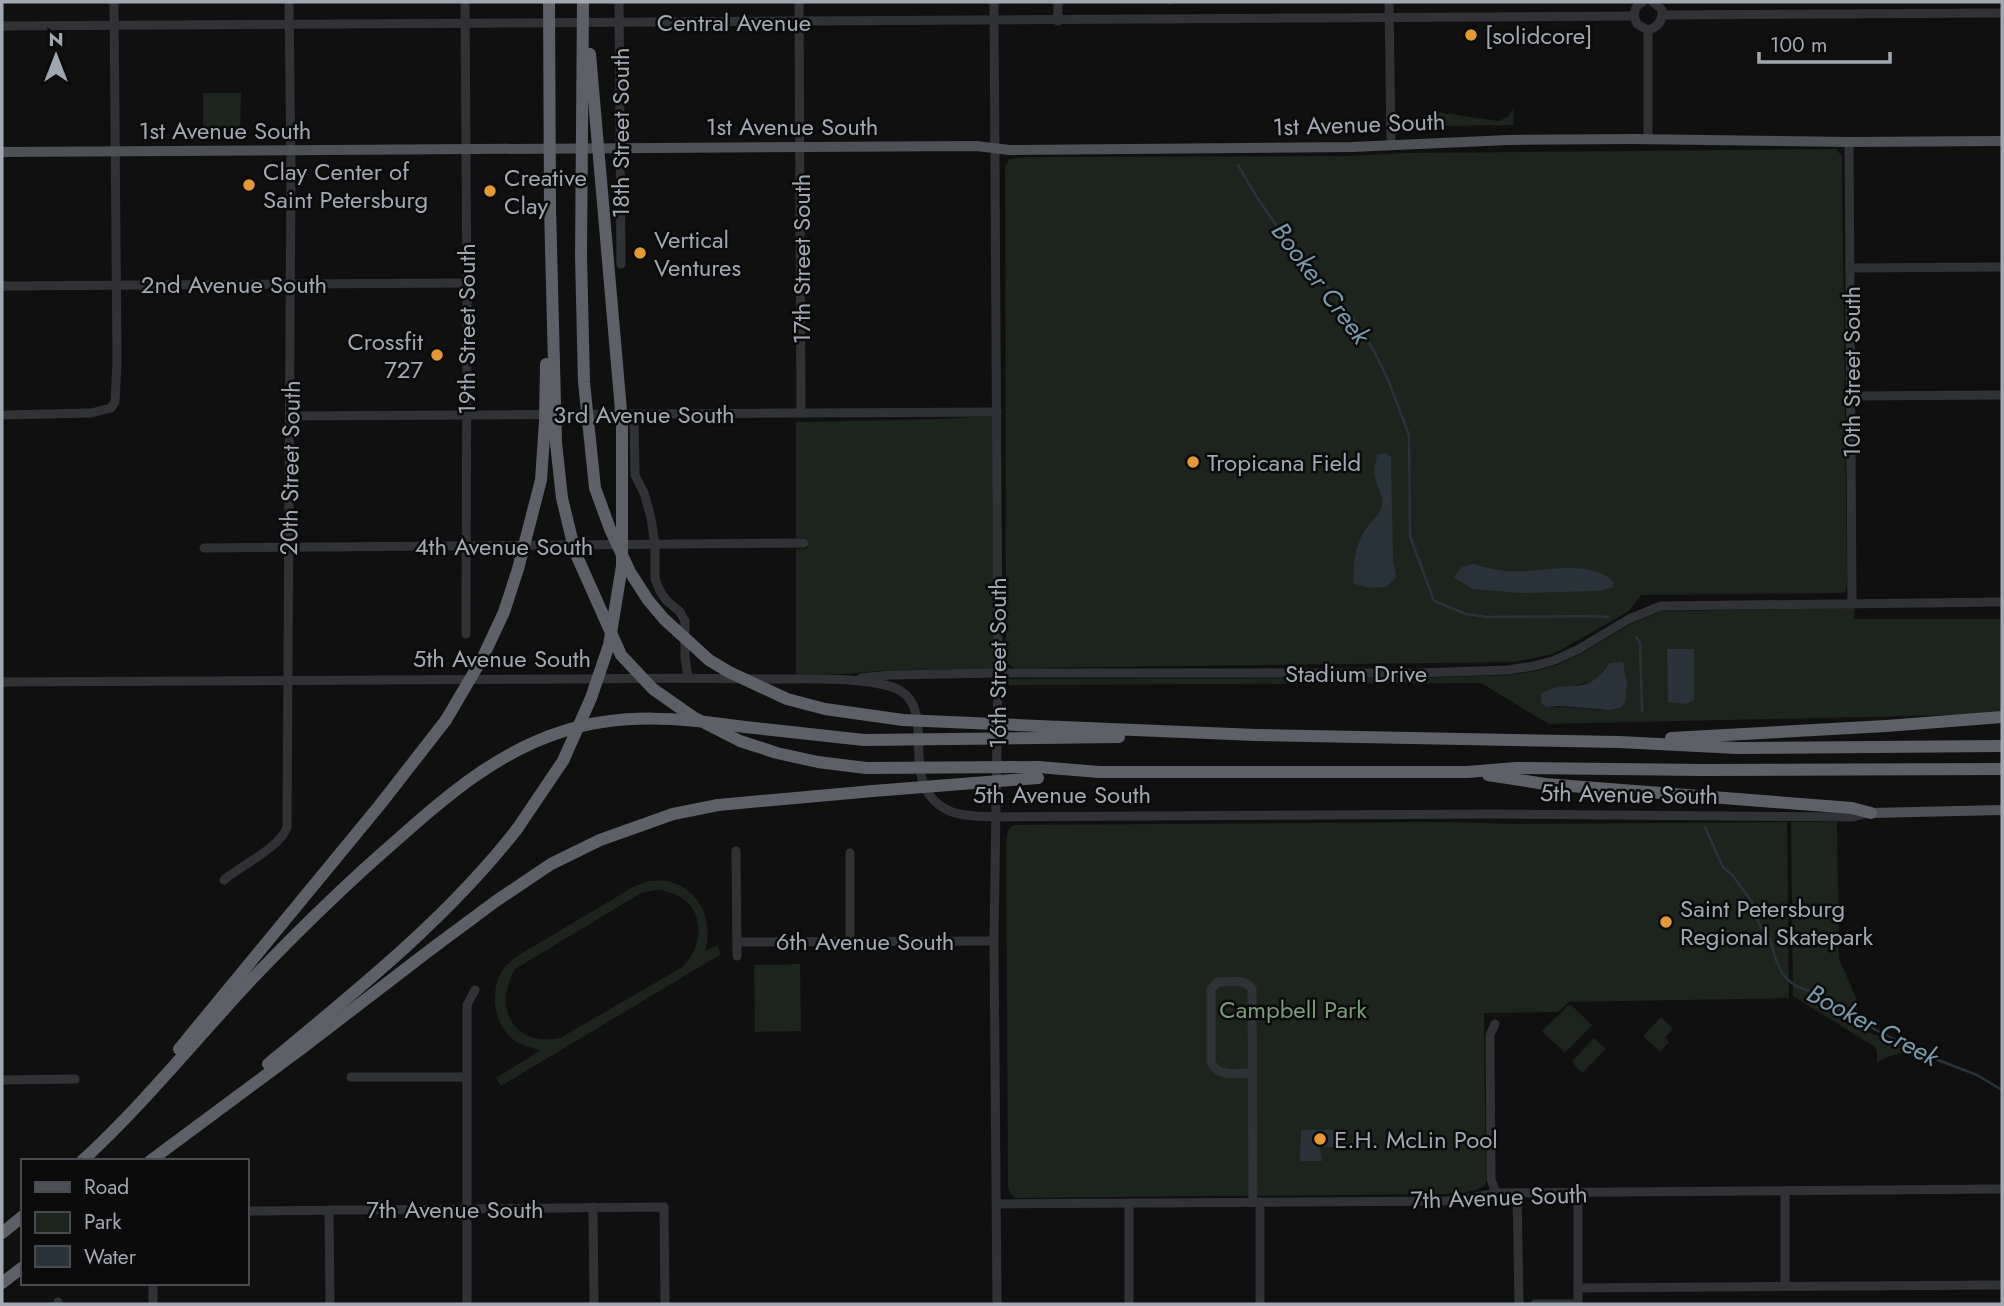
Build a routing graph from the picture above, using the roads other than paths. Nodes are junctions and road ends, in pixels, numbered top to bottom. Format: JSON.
{"nodes":[{"id":1,"x":114,"y":2,"type":"edge"},
{"id":2,"x":289,"y":2,"type":"edge"},
{"id":3,"x":465,"y":2,"type":"edge"},
{"id":4,"x":549,"y":2,"type":"edge"},
{"id":5,"x":584,"y":2,"type":"edge"},
{"id":6,"x":620,"y":2,"type":"edge"},
{"id":7,"x":799,"y":2,"type":"edge"},
{"id":8,"x":994,"y":2,"type":"edge"},
{"id":9,"x":1058,"y":2,"type":"edge"},
{"id":10,"x":1388,"y":2,"type":"edge"},
{"id":11,"x":1643,"y":2,"type":"edge"},
{"id":12,"x":1653,"y":2,"type":"edge"},
{"id":13,"x":2002,"y":13,"type":"edge"},
{"id":14,"x":1662,"y":15,"type":"junction"},
{"id":15,"x":1634,"y":16,"type":"junction"},
{"id":16,"x":1389,"y":18,"type":"junction"},
{"id":17,"x":995,"y":21,"type":"junction"},
{"id":18,"x":1058,"y":21,"type":"junction"},
{"id":19,"x":799,"y":22,"type":"junction"},
{"id":20,"x":620,"y":23,"type":"junction"},
{"id":21,"x":465,"y":24,"type":"junction"},
{"id":22,"x":290,"y":25,"type":"junction"},
{"id":23,"x":2,"y":26,"type":"edge"},
{"id":24,"x":113,"y":26,"type":"junction"},
{"id":25,"x":1648,"y":30,"type":"junction"},
{"id":26,"x":1648,"y":139,"type":"junction"},
{"id":27,"x":2002,"y":141,"type":"edge"},
{"id":28,"x":1849,"y":142,"type":"junction"},
{"id":29,"x":1391,"y":145,"type":"junction"},
{"id":30,"x":800,"y":147,"type":"junction"},
{"id":31,"x":620,"y":148,"type":"junction"},
{"id":32,"x":995,"y":148,"type":"junction"},
{"id":33,"x":466,"y":149,"type":"junction"},
{"id":34,"x":291,"y":150,"type":"junction"},
{"id":35,"x":114,"y":151,"type":"junction"},
{"id":36,"x":2,"y":152,"type":"edge"},
{"id":37,"x":550,"y":206,"type":"junction"},
{"id":38,"x":621,"y":264,"type":"dead end"},
{"id":39,"x":2002,"y":267,"type":"edge"},
{"id":40,"x":1850,"y":268,"type":"junction"},
{"id":41,"x":466,"y":283,"type":"junction"},
{"id":42,"x":291,"y":284,"type":"junction"},
{"id":43,"x":116,"y":285,"type":"junction"},
{"id":44,"x":2,"y":286,"type":"edge"},
{"id":45,"x":2002,"y":395,"type":"edge"},
{"id":46,"x":1851,"y":396,"type":"junction"},
{"id":47,"x":997,"y":412,"type":"junction"},
{"id":48,"x":801,"y":413,"type":"junction"},
{"id":49,"x":634,"y":414,"type":"junction"},
{"id":50,"x":2,"y":415,"type":"edge"},
{"id":51,"x":466,"y":415,"type":"junction"},
{"id":52,"x":291,"y":416,"type":"junction"},
{"id":53,"x":804,"y":543,"type":"dead end"},
{"id":54,"x":654,"y":545,"type":"junction"},
{"id":55,"x":467,"y":546,"type":"junction"},
{"id":56,"x":288,"y":547,"type":"junction"},
{"id":57,"x":204,"y":548,"type":"dead end"},
{"id":58,"x":2002,"y":602,"type":"edge"},
{"id":59,"x":1852,"y":603,"type":"junction"},
{"id":60,"x":466,"y":634,"type":"dead end"},
{"id":61,"x":998,"y":673,"type":"junction"},
{"id":62,"x":688,"y":678,"type":"junction"},
{"id":63,"x":845,"y":679,"type":"junction"},
{"id":64,"x":289,"y":680,"type":"junction"},
{"id":65,"x":2,"y":682,"type":"edge"},
{"id":66,"x":2002,"y":717,"type":"edge"},
{"id":67,"x":1038,"y":732,"type":"junction"},
{"id":68,"x":1619,"y":743,"type":"junction"},
{"id":69,"x":2002,"y":746,"type":"edge"},
{"id":70,"x":2002,"y":769,"type":"edge"},
{"id":71,"x":1466,"y":772,"type":"junction"},
{"id":72,"x":1038,"y":773,"type":"junction"},
{"id":73,"x":2002,"y":810,"type":"edge"},
{"id":74,"x":1871,"y":813,"type":"junction"},
{"id":75,"x":995,"y":817,"type":"junction"},
{"id":76,"x":736,"y":851,"type":"dead end"},
{"id":77,"x":850,"y":853,"type":"dead end"},
{"id":78,"x":224,"y":880,"type":"dead end"},
{"id":79,"x":994,"y":940,"type":"junction"},
{"id":80,"x":850,"y":941,"type":"junction"},
{"id":81,"x":737,"y":942,"type":"junction"},
{"id":82,"x":737,"y":956,"type":"dead end"},
{"id":83,"x":475,"y":990,"type":"dead end"},
{"id":84,"x":1495,"y":1024,"type":"dead end"},
{"id":85,"x":1253,"y":1073,"type":"junction"},
{"id":86,"x":351,"y":1077,"type":"dead end"},
{"id":87,"x":466,"y":1077,"type":"junction"},
{"id":88,"x":75,"y":1079,"type":"dead end"},
{"id":89,"x":2,"y":1080,"type":"edge"},
{"id":90,"x":86,"y":1157,"type":"edge"},
{"id":91,"x":151,"y":1159,"type":"edge"},
{"id":92,"x":152,"y":1159,"type":"edge"},
{"id":93,"x":2002,"y":1189,"type":"edge"},
{"id":94,"x":1786,"y":1191,"type":"junction"},
{"id":95,"x":1496,"y":1193,"type":"junction"},
{"id":96,"x":1517,"y":1193,"type":"junction"},
{"id":97,"x":1578,"y":1193,"type":"junction"},
{"id":98,"x":1256,"y":1202,"type":"junction"},
{"id":99,"x":1129,"y":1203,"type":"junction"},
{"id":100,"x":996,"y":1204,"type":"junction"},
{"id":101,"x":593,"y":1207,"type":"junction"},
{"id":102,"x":329,"y":1210,"type":"junction"},
{"id":103,"x":467,"y":1210,"type":"junction"},
{"id":104,"x":248,"y":1211,"type":"edge"},
{"id":105,"x":21,"y":1218,"type":"edge"},
{"id":106,"x":2,"y":1233,"type":"edge"},
{"id":107,"x":21,"y":1269,"type":"edge"},
{"id":108,"x":2,"y":1283,"type":"edge"},
{"id":109,"x":153,"y":1285,"type":"edge"},
{"id":110,"x":2002,"y":1285,"type":"edge"},
{"id":111,"x":1785,"y":1286,"type":"junction"},
{"id":112,"x":1578,"y":1288,"type":"junction"},
{"id":113,"x":153,"y":1304,"type":"edge"},
{"id":114,"x":330,"y":1304,"type":"edge"},
{"id":115,"x":467,"y":1304,"type":"edge"},
{"id":116,"x":594,"y":1304,"type":"edge"},
{"id":117,"x":665,"y":1304,"type":"edge"},
{"id":118,"x":997,"y":1304,"type":"edge"},
{"id":119,"x":1129,"y":1304,"type":"edge"},
{"id":120,"x":1260,"y":1304,"type":"edge"},
{"id":121,"x":1519,"y":1304,"type":"edge"},
{"id":122,"x":1535,"y":1304,"type":"edge"},
{"id":123,"x":1578,"y":1304,"type":"edge"}],
"edges":[{"from":1,"to":24,"type":"street"},
{"from":2,"to":22,"type":"street","name":"20th Street South"},
{"from":3,"to":21,"type":"street","name":"19th Street South"},
{"from":4,"to":37,"type":"highway","bridge":true},
{"from":5,"to":67,"type":"highway","bridge":true},
{"from":5,"to":91,"type":"highway","bridge":true},
{"from":6,"to":20,"type":"street","name":"18th Street South"},
{"from":7,"to":19,"type":"street","name":"17th Street South"},
{"from":8,"to":17,"type":"street","name":"16th Street South"},
{"from":9,"to":18,"type":"street"},
{"from":10,"to":16,"type":"street"},
{"from":11,"to":15,"type":"street"},
{"from":12,"to":14,"type":"street"},
{"from":13,"to":14,"type":"street"},
{"from":14,"to":25,"type":"street"},
{"from":15,"to":16,"type":"street","name":"Central Avenue"},
{"from":15,"to":25,"type":"street"},
{"from":16,"to":18,"type":"street","name":"Central Avenue"},
{"from":16,"to":29,"type":"street"},
{"from":17,"to":18,"type":"street","name":"Central Avenue"},
{"from":17,"to":19,"type":"street","name":"Central Avenue"},
{"from":17,"to":32,"type":"street","name":"16th Street South"},
{"from":19,"to":20,"type":"street","name":"Central Avenue"},
{"from":19,"to":30,"type":"street","name":"17th Street South"},
{"from":20,"to":21,"type":"street","name":"Central Avenue"},
{"from":20,"to":31,"type":"street","name":"18th Street South"},
{"from":21,"to":22,"type":"street","name":"Central Avenue"},
{"from":21,"to":33,"type":"street","name":"19th Street South"},
{"from":22,"to":24,"type":"street","name":"Central Avenue"},
{"from":22,"to":34,"type":"street","name":"20th Street South"},
{"from":23,"to":24,"type":"street","name":"Central Avenue"},
{"from":24,"to":35,"type":"street"},
{"from":25,"to":26,"type":"street"},
{"from":26,"to":28,"type":"main road","name":"1st Avenue South"},
{"from":26,"to":29,"type":"main road","name":"1st Avenue South"},
{"from":27,"to":28,"type":"main road","name":"1st Avenue South"},
{"from":28,"to":40,"type":"street","name":"10th Street South"},
{"from":29,"to":32,"type":"main road","name":"1st Avenue South"},
{"from":30,"to":31,"type":"main road","name":"1st Avenue South"},
{"from":30,"to":32,"type":"main road","name":"1st Avenue South"},
{"from":30,"to":48,"type":"street","name":"17th Street South"},
{"from":31,"to":33,"type":"main road","name":"1st Avenue South"},
{"from":31,"to":38,"type":"street","name":"18th Street South"},
{"from":32,"to":47,"type":"street","name":"16th Street South"},
{"from":33,"to":34,"type":"main road","name":"1st Avenue South"},
{"from":33,"to":41,"type":"street","name":"19th Street South"},
{"from":34,"to":35,"type":"main road","name":"1st Avenue South"},
{"from":34,"to":42,"type":"street","name":"20th Street South"},
{"from":35,"to":36,"type":"main road","name":"1st Avenue South"},
{"from":35,"to":43,"type":"street"},
{"from":37,"to":72,"type":"highway","bridge":true},
{"from":37,"to":90,"type":"highway","bridge":true},
{"from":39,"to":40,"type":"street"},
{"from":40,"to":46,"type":"street","name":"10th Street South"},
{"from":41,"to":42,"type":"street","name":"2nd Avenue South"},
{"from":41,"to":51,"type":"street","name":"19th Street South"},
{"from":42,"to":43,"type":"street","name":"2nd Avenue South"},
{"from":42,"to":52,"type":"street","name":"20th Street South"},
{"from":43,"to":44,"type":"street","name":"2nd Avenue South"},
{"from":43,"to":50,"type":"street"},
{"from":45,"to":46,"type":"street"},
{"from":46,"to":59,"type":"street","name":"10th Street South"},
{"from":47,"to":48,"type":"street","name":"3rd Avenue South"},
{"from":47,"to":61,"type":"street","name":"16th Street South"},
{"from":48,"to":49,"type":"street","name":"3rd Avenue South"},
{"from":49,"to":51,"type":"street","name":"3rd Avenue South"},
{"from":49,"to":54,"type":"street"},
{"from":51,"to":52,"type":"street","name":"3rd Avenue South"},
{"from":51,"to":55,"type":"street","name":"19th Street South"},
{"from":52,"to":56,"type":"street","name":"20th Street South"},
{"from":53,"to":54,"type":"street","name":"4th Avenue South"},
{"from":54,"to":55,"type":"street","name":"4th Avenue South"},
{"from":54,"to":62,"type":"street"},
{"from":55,"to":56,"type":"street","name":"4th Avenue South"},
{"from":55,"to":60,"type":"street","name":"19th Street South"},
{"from":56,"to":57,"type":"street","name":"4th Avenue South"},
{"from":56,"to":64,"type":"street","name":"20th Street South"},
{"from":58,"to":59,"type":"street"},
{"from":59,"to":61,"type":"street","name":"Stadium Drive"},
{"from":61,"to":63,"type":"street","name":"Stadium Drive"},
{"from":61,"to":75,"type":"street","name":"16th Street South"},
{"from":62,"to":63,"type":"street","name":"5th Avenue South"},
{"from":62,"to":64,"type":"street","name":"5th Avenue South"},
{"from":63,"to":75,"type":"street","name":"5th Avenue South"},
{"from":64,"to":65,"type":"street","name":"5th Avenue South"},
{"from":64,"to":78,"type":"street","name":"20th Street South"},
{"from":66,"to":68,"type":"highway"},
{"from":67,"to":68,"type":"highway"},
{"from":67,"to":90,"type":"highway","bridge":true},
{"from":68,"to":69,"type":"highway"},
{"from":70,"to":71,"type":"highway"},
{"from":71,"to":72,"type":"highway"},
{"from":71,"to":74,"type":"highway"},
{"from":72,"to":92,"type":"highway","bridge":true},
{"from":73,"to":74,"type":"main road","name":"5th Avenue South"},
{"from":74,"to":75,"type":"street","name":"5th Avenue South"},
{"from":75,"to":79,"type":"street","name":"16th Street South"},
{"from":76,"to":81,"type":"street"},
{"from":77,"to":80,"type":"street"},
{"from":79,"to":80,"type":"street","name":"6th Avenue South"},
{"from":79,"to":100,"type":"street","name":"16th Street South"},
{"from":80,"to":81,"type":"street","name":"6th Avenue South"},
{"from":81,"to":82,"type":"street"},
{"from":83,"to":87,"type":"street"},
{"from":84,"to":95,"type":"street"},
{"from":85,"to":85,"type":"street"},
{"from":85,"to":98,"type":"street"},
{"from":86,"to":87,"type":"street"},
{"from":87,"to":103,"type":"street"},
{"from":88,"to":89,"type":"street"},
{"from":93,"to":94,"type":"street","name":"7th Avenue South"},
{"from":94,"to":97,"type":"street","name":"7th Avenue South"},
{"from":94,"to":111,"type":"street"},
{"from":95,"to":96,"type":"street","name":"7th Avenue South"},
{"from":95,"to":98,"type":"street","name":"7th Avenue South"},
{"from":96,"to":97,"type":"street","name":"7th Avenue South"},
{"from":96,"to":121,"type":"street"},
{"from":97,"to":112,"type":"street"},
{"from":98,"to":99,"type":"street","name":"7th Avenue South"},
{"from":98,"to":120,"type":"street"},
{"from":99,"to":100,"type":"street","name":"7th Avenue South"},
{"from":99,"to":119,"type":"street"},
{"from":100,"to":118,"type":"street","name":"16th Street South"},
{"from":101,"to":103,"type":"street","name":"7th Avenue South"},
{"from":101,"to":116,"type":"street"},
{"from":101,"to":117,"type":"street","name":"7th Avenue South"},
{"from":102,"to":103,"type":"street","name":"7th Avenue South"},
{"from":102,"to":104,"type":"street","name":"7th Avenue South"},
{"from":102,"to":114,"type":"street"},
{"from":103,"to":115,"type":"street"},
{"from":105,"to":106,"type":"highway"},
{"from":107,"to":108,"type":"highway"},
{"from":109,"to":113,"type":"street"},
{"from":110,"to":111,"type":"street"},
{"from":111,"to":112,"type":"street"},
{"from":112,"to":123,"type":"street"},
{"from":122,"to":123,"type":"street"}]}
